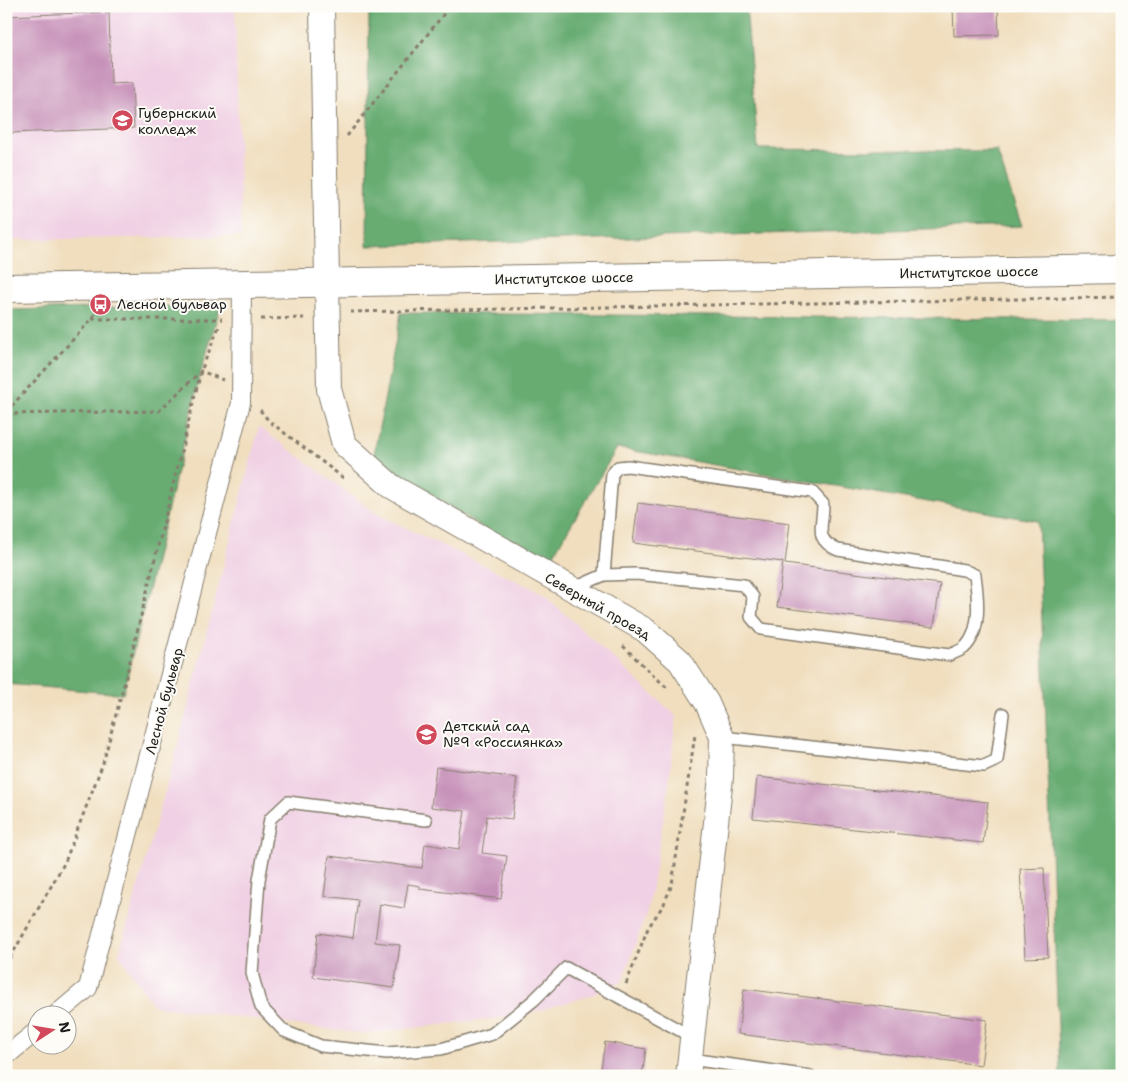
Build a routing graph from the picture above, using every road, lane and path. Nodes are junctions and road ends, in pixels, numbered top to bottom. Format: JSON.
{"nodes":[{"id":1,"x":322,"y":6,"type":"edge"},
{"id":2,"x":450,"y":6,"type":"edge"},
{"id":3,"x":325,"y":164,"type":"junction"},
{"id":4,"x":1122,"y":270,"type":"edge"},
{"id":5,"x":328,"y":282,"type":"junction"},
{"id":6,"x":242,"y":283,"type":"junction"},
{"id":7,"x":110,"y":286,"type":"junction"},
{"id":8,"x":6,"y":288,"type":"edge"},
{"id":9,"x":1122,"y":297,"type":"edge"},
{"id":10,"x":328,"y":313,"type":"junction"},
{"id":11,"x":92,"y":319,"type":"junction"},
{"id":12,"x":222,"y":319,"type":"junction"},
{"id":13,"x":232,"y":319,"type":"dead end"},
{"id":14,"x":252,"y":319,"type":"dead end"},
{"id":15,"x":201,"y":372,"type":"junction"},
{"id":16,"x":241,"y":388,"type":"junction"},
{"id":17,"x":6,"y":413,"type":"edge"},
{"id":18,"x":350,"y":483,"type":"dead end"},
{"id":19,"x":604,"y":575,"type":"junction"},
{"id":20,"x":570,"y":590,"type":"junction"},
{"id":21,"x":616,"y":640,"type":"dead end"},
{"id":22,"x":670,"y":690,"type":"dead end"},
{"id":23,"x":1003,"y":714,"type":"dead end"},
{"id":24,"x":696,"y":731,"type":"dead end"},
{"id":25,"x":722,"y":737,"type":"junction"},
{"id":26,"x":426,"y":820,"type":"dead end"},
{"id":27,"x":6,"y":966,"type":"edge"},
{"id":28,"x":620,"y":998,"type":"junction"},
{"id":29,"x":69,"y":1004,"type":"edge"},
{"id":30,"x":28,"y":1038,"type":"edge"},
{"id":31,"x":6,"y":1056,"type":"edge"},
{"id":32,"x":690,"y":1058,"type":"edge"},
{"id":33,"x":810,"y":1076,"type":"edge"}],
"edges":[{"from":1,"to":3,"type":"street","name":"Северный проезд"},
{"from":2,"to":3,"type":"path"},
{"from":3,"to":5,"type":"street","name":"Северный проезд"},
{"from":4,"to":5,"type":"street","name":"Институтское шоссе"},
{"from":5,"to":6,"type":"street","name":"Институтское шоссе"},
{"from":5,"to":10,"type":"street","name":"Северный проезд"},
{"from":6,"to":7,"type":"street","name":"Институтское шоссе"},
{"from":6,"to":16,"type":"street","name":"Лесной бульвар"},
{"from":7,"to":8,"type":"street","name":"Институтское шоссе"},
{"from":7,"to":11,"type":"path"},
{"from":9,"to":10,"type":"path"},
{"from":10,"to":14,"type":"path"},
{"from":10,"to":20,"type":"street","name":"Северный проезд"},
{"from":11,"to":12,"type":"path"},
{"from":11,"to":17,"type":"path"},
{"from":12,"to":13,"type":"path"},
{"from":12,"to":15,"type":"path"},
{"from":15,"to":16,"type":"path"},
{"from":15,"to":17,"type":"path"},
{"from":15,"to":27,"type":"path"},
{"from":16,"to":18,"type":"path"},
{"from":16,"to":29,"type":"street","name":"Лесной бульвар"},
{"from":19,"to":19,"type":"lane"},
{"from":19,"to":20,"type":"lane"},
{"from":20,"to":25,"type":"street","name":"Северный проезд"},
{"from":21,"to":22,"type":"path"},
{"from":23,"to":25,"type":"lane"},
{"from":24,"to":28,"type":"path"},
{"from":25,"to":32,"type":"street","name":"Северный проезд"},
{"from":26,"to":28,"type":"lane"},
{"from":28,"to":32,"type":"lane"},
{"from":30,"to":31,"type":"street"},
{"from":32,"to":33,"type":"lane"}]}
